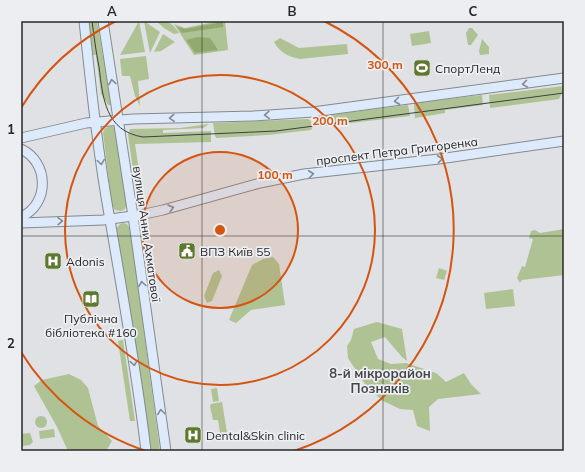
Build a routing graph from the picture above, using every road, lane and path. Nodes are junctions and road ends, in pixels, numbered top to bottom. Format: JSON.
{"nodes":[{"id":1,"x":84,"y":21,"type":"edge"},
{"id":2,"x":103,"y":21,"type":"edge"},
{"id":3,"x":564,"y":78,"type":"edge"},
{"id":4,"x":118,"y":121,"type":"junction"},
{"id":5,"x":96,"y":123,"type":"junction"},
{"id":6,"x":21,"y":138,"type":"edge"},
{"id":7,"x":564,"y":141,"type":"edge"},
{"id":8,"x":21,"y":148,"type":"edge"},
{"id":9,"x":133,"y":216,"type":"junction"},
{"id":10,"x":21,"y":217,"type":"edge"},
{"id":11,"x":109,"y":219,"type":"junction"},
{"id":12,"x":21,"y":223,"type":"edge"},
{"id":13,"x":146,"y":451,"type":"edge"},
{"id":14,"x":166,"y":451,"type":"edge"}],
"edges":[{"from":1,"to":5,"type":"main road"},
{"from":4,"to":2,"type":"main road","name":"вулиця Анни Ахматової","one_way":true},
{"from":3,"to":4,"type":"main road","one_way":true},
{"from":4,"to":5,"type":"main road"},
{"from":4,"to":9,"type":"main road","name":"вулиця Анни Ахматової"},
{"from":5,"to":6,"type":"main road"},
{"from":5,"to":11,"type":"main road","one_way":true},
{"from":9,"to":7,"type":"main road","name":"проспект Петра Григоренка","one_way":true},
{"from":8,"to":10,"type":"main road"},
{"from":9,"to":11,"type":"main road","name":"проспект Петра Григоренка"},
{"from":14,"to":9,"type":"main road","name":"вулиця Анни Ахматової","one_way":true},
{"from":12,"to":11,"type":"main road","name":"проспект Петра Григоренка","one_way":true},
{"from":11,"to":13,"type":"main road","one_way":true}]}
